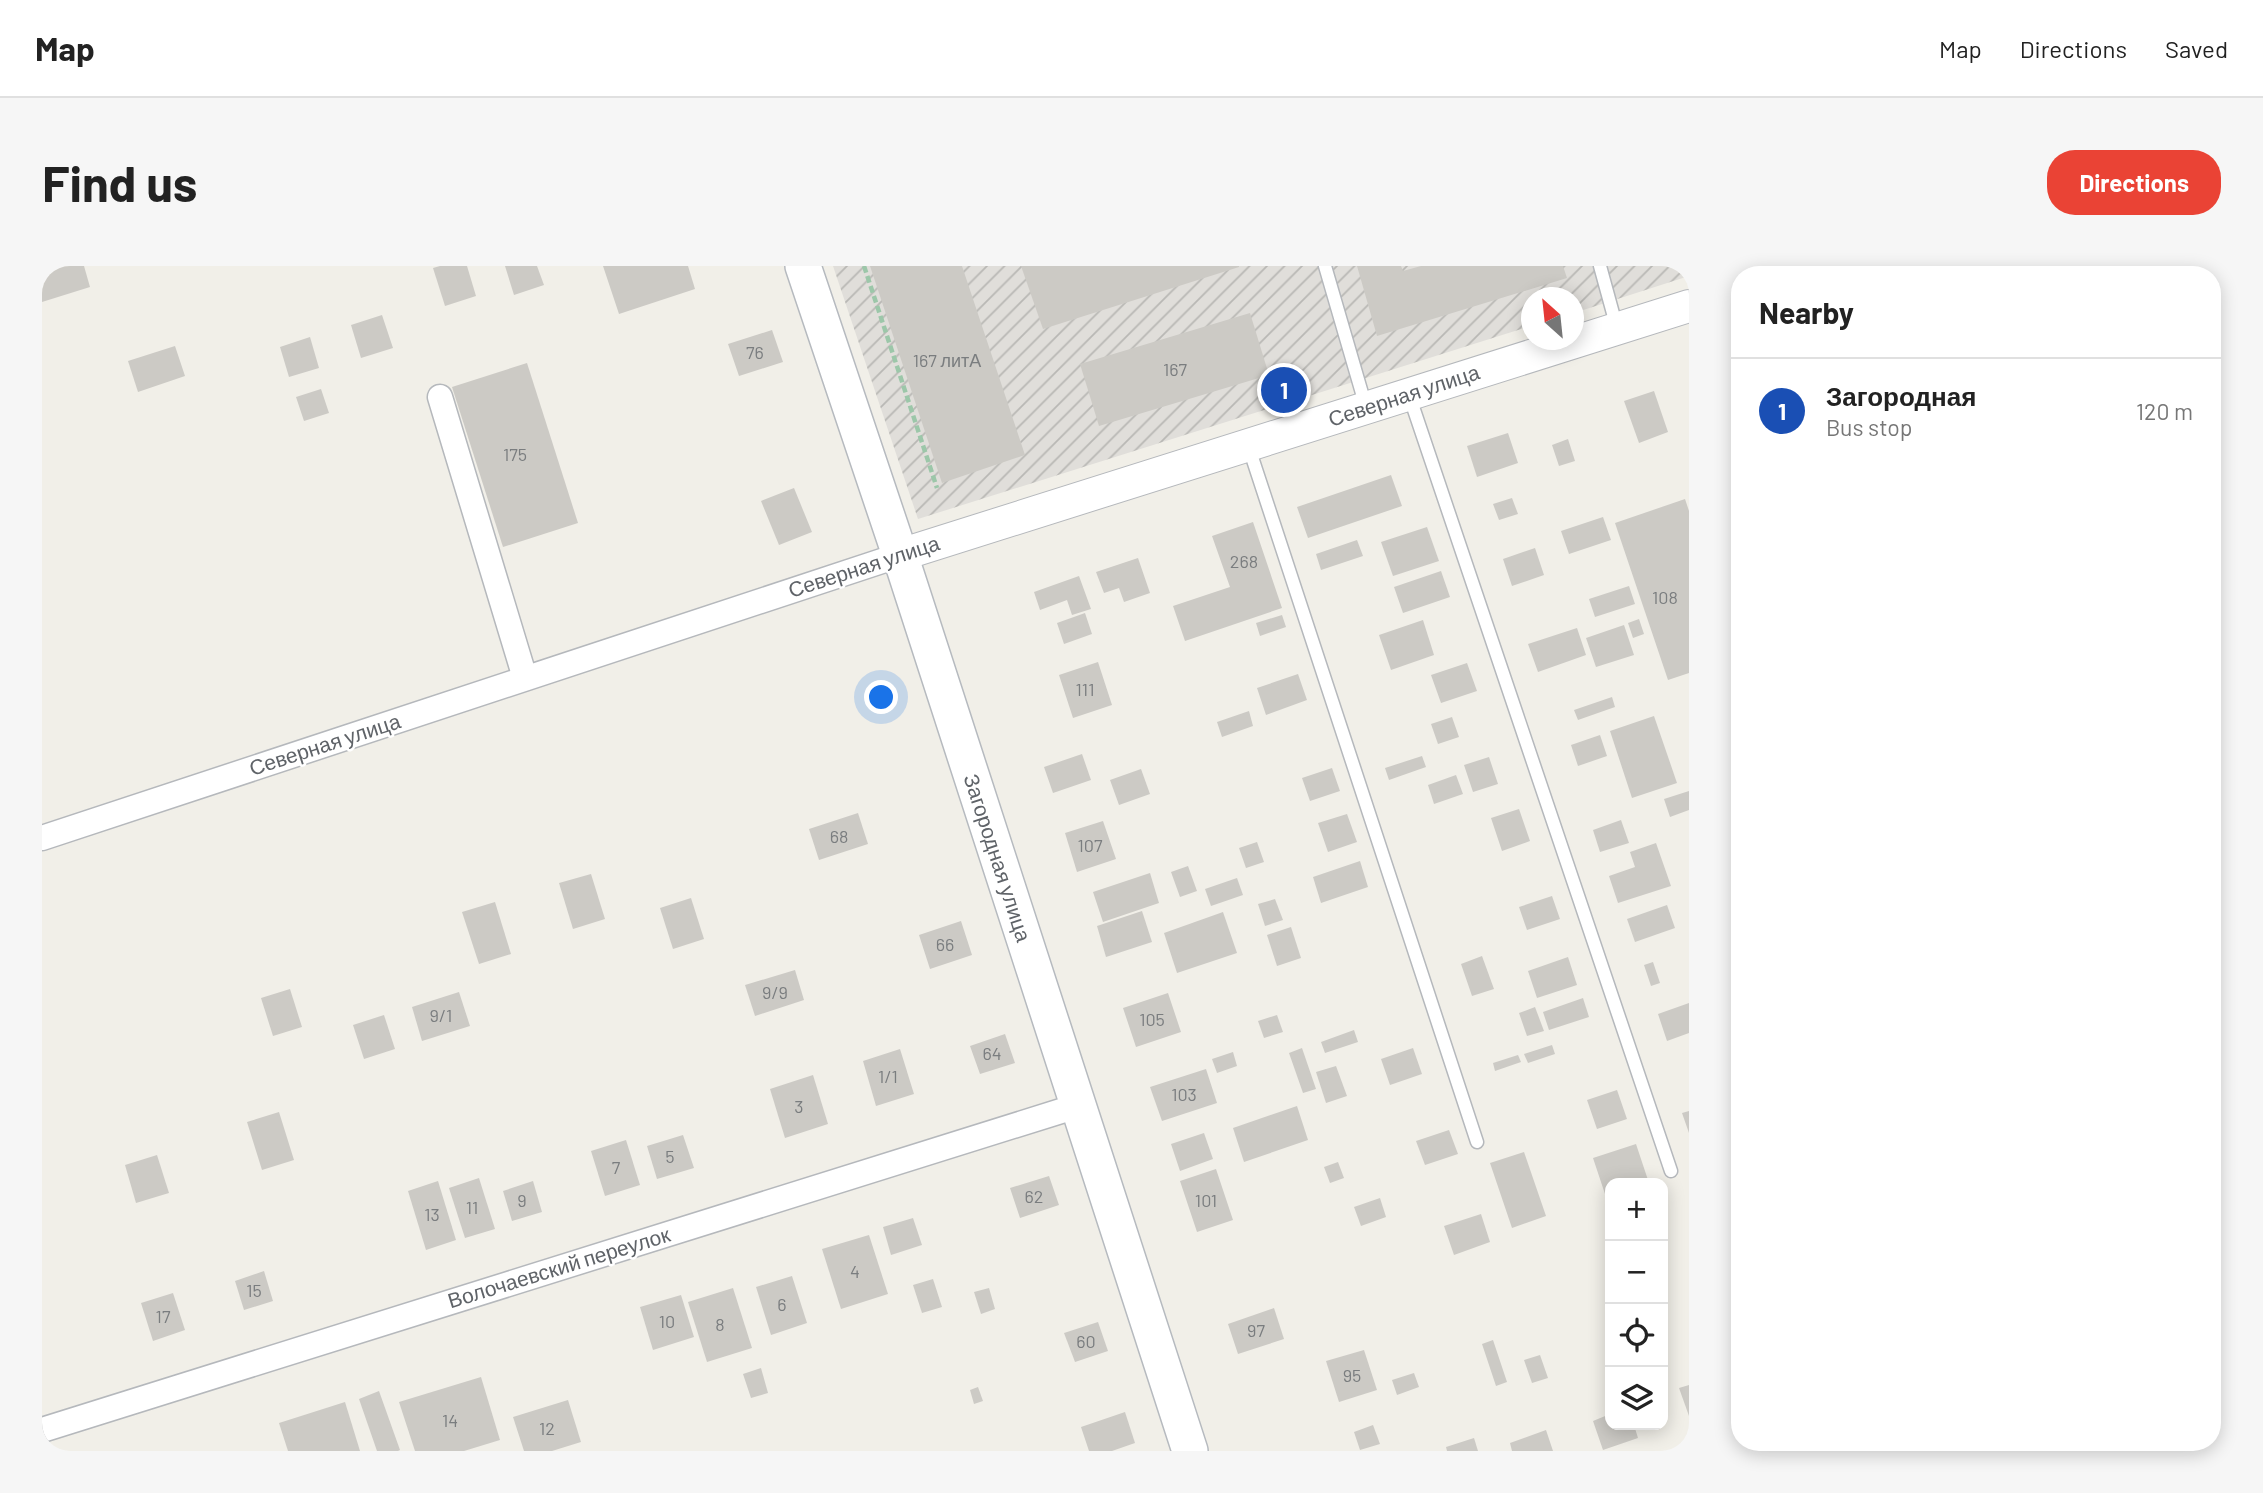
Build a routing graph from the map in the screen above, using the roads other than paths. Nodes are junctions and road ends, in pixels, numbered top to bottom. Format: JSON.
{"nodes":[{"id":1,"x":803,"y":266,"type":"edge"},
{"id":2,"x":1325,"y":266,"type":"edge"},
{"id":3,"x":1600,"y":266,"type":"edge"},
{"id":4,"x":1689,"y":306,"type":"edge"},
{"id":5,"x":1617,"y":328,"type":"junction"},
{"id":6,"x":1409,"y":394,"type":"junction"},
{"id":7,"x":440,"y":397,"type":"dead end"},
{"id":8,"x":1366,"y":408,"type":"junction"},
{"id":9,"x":1248,"y":445,"type":"junction"},
{"id":10,"x":900,"y":555,"type":"junction"},
{"id":11,"x":526,"y":678,"type":"junction"},
{"id":12,"x":42,"y":838,"type":"edge"},
{"id":13,"x":1077,"y":1106,"type":"junction"},
{"id":14,"x":1477,"y":1142,"type":"dead end"},
{"id":15,"x":1671,"y":1171,"type":"dead end"},
{"id":16,"x":42,"y":1430,"type":"edge"},
{"id":17,"x":1190,"y":1451,"type":"edge"}],
"edges":[{"from":1,"to":10,"type":"main road","name":"Загородная улица"},
{"from":2,"to":8,"type":"lane"},
{"from":3,"to":5,"type":"lane"},
{"from":4,"to":5,"type":"street","name":"Северная улица"},
{"from":5,"to":6,"type":"street","name":"Северная улица"},
{"from":6,"to":8,"type":"street","name":"Северная улица"},
{"from":6,"to":15,"type":"lane"},
{"from":7,"to":11,"type":"street"},
{"from":8,"to":9,"type":"street","name":"Северная улица"},
{"from":9,"to":10,"type":"street","name":"Северная улица"},
{"from":9,"to":14,"type":"lane"},
{"from":10,"to":11,"type":"street","name":"Северная улица"},
{"from":10,"to":13,"type":"main road","name":"Загородная улица"},
{"from":11,"to":12,"type":"street","name":"Северная улица"},
{"from":13,"to":16,"type":"street","name":"Волочаевский переулок"},
{"from":13,"to":17,"type":"main road","name":"Загородная улица"}]}
